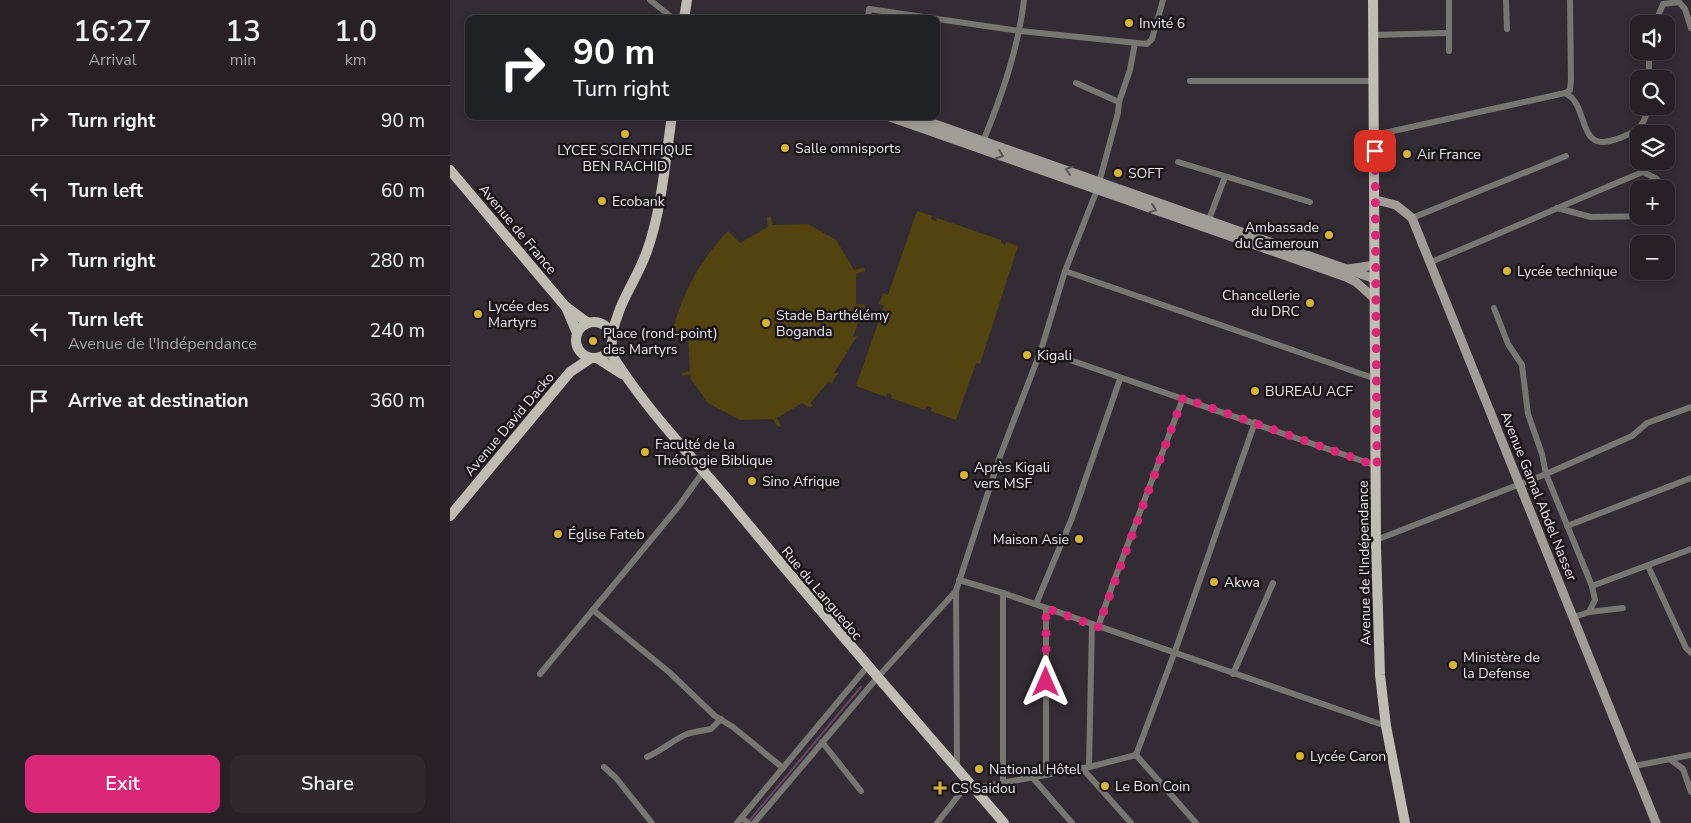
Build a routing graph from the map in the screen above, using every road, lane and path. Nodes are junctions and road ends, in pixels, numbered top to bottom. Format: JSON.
{"nodes":[{"id":1,"x":650,"y":0,"type":"edge"},
{"id":2,"x":687,"y":0,"type":"edge"},
{"id":3,"x":1024,"y":0,"type":"edge"},
{"id":4,"x":1163,"y":0,"type":"edge"},
{"id":5,"x":1374,"y":0,"type":"edge"},
{"id":6,"x":1449,"y":0,"type":"edge"},
{"id":7,"x":1506,"y":0,"type":"edge"},
{"id":8,"x":1570,"y":0,"type":"edge"},
{"id":9,"x":1679,"y":1,"type":"edge"},
{"id":10,"x":669,"y":15,"type":"edge"},
{"id":11,"x":685,"y":15,"type":"edge"},
{"id":12,"x":868,"y":15,"type":"edge"},
{"id":13,"x":902,"y":15,"type":"edge"},
{"id":14,"x":1659,"y":15,"type":"edge"},
{"id":15,"x":940,"y":20,"type":"edge"},
{"id":16,"x":1691,"y":28,"type":"edge"},
{"id":17,"x":1506,"y":29,"type":"dead end"},
{"id":18,"x":1020,"y":31,"type":"junction"},
{"id":19,"x":1448,"y":33,"type":"junction"},
{"id":20,"x":1374,"y":35,"type":"junction"},
{"id":21,"x":1135,"y":43,"type":"junction"},
{"id":22,"x":1449,"y":51,"type":"dead end"},
{"id":23,"x":1190,"y":81,"type":"dead end"},
{"id":24,"x":1374,"y":81,"type":"junction"},
{"id":25,"x":1076,"y":83,"type":"dead end"},
{"id":26,"x":1565,"y":93,"type":"junction"},
{"id":27,"x":1119,"y":102,"type":"junction"},
{"id":28,"x":1646,"y":115,"type":"edge"},
{"id":29,"x":671,"y":120,"type":"edge"},
{"id":30,"x":901,"y":120,"type":"edge"},
{"id":31,"x":922,"y":120,"type":"edge"},
{"id":32,"x":1375,"y":134,"type":"junction"},
{"id":33,"x":982,"y":144,"type":"junction"},
{"id":34,"x":1566,"y":156,"type":"dead end"},
{"id":35,"x":1178,"y":162,"type":"dead end"},
{"id":36,"x":450,"y":170,"type":"edge"},
{"id":37,"x":1225,"y":176,"type":"junction"},
{"id":38,"x":1657,"y":180,"type":"edge"},
{"id":39,"x":1098,"y":185,"type":"junction"},
{"id":40,"x":1376,"y":200,"type":"junction"},
{"id":41,"x":1310,"y":202,"type":"dead end"},
{"id":42,"x":1557,"y":208,"type":"junction"},
{"id":43,"x":1630,"y":216,"type":"edge"},
{"id":44,"x":1412,"y":218,"type":"junction"},
{"id":45,"x":1208,"y":223,"type":"junction"},
{"id":46,"x":1431,"y":262,"type":"junction"},
{"id":47,"x":1375,"y":264,"type":"junction"},
{"id":48,"x":1346,"y":269,"type":"junction"},
{"id":49,"x":1065,"y":271,"type":"junction"},
{"id":50,"x":1375,"y":279,"type":"junction"},
{"id":51,"x":1375,"y":299,"type":"junction"},
{"id":52,"x":565,"y":306,"type":"junction"},
{"id":53,"x":1494,"y":308,"type":"dead end"},
{"id":54,"x":616,"y":315,"type":"junction"},
{"id":55,"x":588,"y":322,"type":"junction"},
{"id":56,"x":599,"y":323,"type":"junction"},
{"id":57,"x":577,"y":333,"type":"junction"},
{"id":58,"x":612,"y":336,"type":"junction"},
{"id":59,"x":577,"y":348,"type":"junction"},
{"id":60,"x":610,"y":350,"type":"junction"},
{"id":61,"x":1041,"y":350,"type":"junction"},
{"id":62,"x":594,"y":358,"type":"junction"},
{"id":63,"x":570,"y":372,"type":"junction"},
{"id":64,"x":625,"y":376,"type":"junction"},
{"id":65,"x":1120,"y":379,"type":"junction"},
{"id":66,"x":1376,"y":379,"type":"junction"},
{"id":67,"x":1183,"y":398,"type":"junction"},
{"id":68,"x":1691,"y":407,"type":"edge"},
{"id":69,"x":1254,"y":422,"type":"junction"},
{"id":70,"x":1377,"y":466,"type":"junction"},
{"id":71,"x":704,"y":472,"type":"junction"},
{"id":72,"x":1546,"y":474,"type":"junction"},
{"id":73,"x":1691,"y":478,"type":"edge"},
{"id":74,"x":1518,"y":484,"type":"junction"},
{"id":75,"x":450,"y":516,"type":"edge"},
{"id":76,"x":1567,"y":526,"type":"junction"},
{"id":77,"x":1376,"y":540,"type":"junction"},
{"id":78,"x":1691,"y":549,"type":"edge"},
{"id":79,"x":1648,"y":566,"type":"junction"},
{"id":80,"x":959,"y":580,"type":"junction"},
{"id":81,"x":1273,"y":583,"type":"dead end"},
{"id":82,"x":1592,"y":586,"type":"junction"},
{"id":83,"x":956,"y":591,"type":"junction"},
{"id":84,"x":1004,"y":593,"type":"junction"},
{"id":85,"x":1036,"y":604,"type":"junction"},
{"id":86,"x":1046,"y":608,"type":"junction"},
{"id":87,"x":1623,"y":608,"type":"dead end"},
{"id":88,"x":593,"y":610,"type":"junction"},
{"id":89,"x":1589,"y":612,"type":"junction"},
{"id":90,"x":1574,"y":617,"type":"junction"},
{"id":91,"x":1095,"y":626,"type":"junction"},
{"id":92,"x":1691,"y":653,"type":"edge"},
{"id":93,"x":1174,"y":654,"type":"junction"},
{"id":94,"x":867,"y":667,"type":"junction"},
{"id":95,"x":540,"y":674,"type":"dead end"},
{"id":96,"x":1233,"y":674,"type":"junction"},
{"id":97,"x":877,"y":678,"type":"junction"},
{"id":98,"x":721,"y":719,"type":"junction"},
{"id":99,"x":1386,"y":726,"type":"junction"},
{"id":100,"x":822,"y":742,"type":"junction"},
{"id":101,"x":1136,"y":755,"type":"junction"},
{"id":102,"x":1691,"y":755,"type":"edge"},
{"id":103,"x":648,"y":757,"type":"dead end"},
{"id":104,"x":1672,"y":760,"type":"junction"},
{"id":105,"x":1634,"y":766,"type":"junction"},
{"id":106,"x":604,"y":767,"type":"dead end"},
{"id":107,"x":1089,"y":767,"type":"junction"},
{"id":108,"x":783,"y":768,"type":"junction"},
{"id":109,"x":1082,"y":768,"type":"junction"},
{"id":110,"x":957,"y":769,"type":"junction"},
{"id":111,"x":1046,"y":775,"type":"junction"},
{"id":112,"x":1032,"y":777,"type":"junction"},
{"id":113,"x":1003,"y":783,"type":"junction"},
{"id":114,"x":971,"y":785,"type":"junction"},
{"id":115,"x":861,"y":791,"type":"dead end"},
{"id":116,"x":1691,"y":792,"type":"edge"},
{"id":117,"x":739,"y":820,"type":"edge"},
{"id":118,"x":652,"y":823,"type":"edge"},
{"id":119,"x":748,"y":823,"type":"edge"},
{"id":120,"x":754,"y":823,"type":"edge"},
{"id":121,"x":937,"y":823,"type":"edge"},
{"id":122,"x":1003,"y":823,"type":"edge"},
{"id":123,"x":1072,"y":823,"type":"edge"},
{"id":124,"x":1131,"y":823,"type":"edge"},
{"id":125,"x":1196,"y":823,"type":"edge"},
{"id":126,"x":1405,"y":823,"type":"edge"},
{"id":127,"x":1656,"y":823,"type":"edge"}],
"edges":[{"from":1,"to":10,"type":"street"},
{"from":2,"to":11,"type":"main road"},
{"from":3,"to":18,"type":"street"},
{"from":4,"to":21,"type":"street"},
{"from":5,"to":20,"type":"main road","name":"Avenue de l'Indépendance"},
{"from":6,"to":19,"type":"street"},
{"from":7,"to":17,"type":"street"},
{"from":8,"to":26,"type":"street"},
{"from":9,"to":14,"type":"street"},
{"from":9,"to":16,"type":"street"},
{"from":12,"to":13,"type":"street"},
{"from":15,"to":18,"type":"street"},
{"from":18,"to":21,"type":"street"},
{"from":18,"to":33,"type":"street"},
{"from":19,"to":20,"type":"street"},
{"from":19,"to":22,"type":"street"},
{"from":20,"to":24,"type":"main road","name":"Avenue de l'Indépendance"},
{"from":21,"to":27,"type":"street"},
{"from":23,"to":24,"type":"street"},
{"from":24,"to":32,"type":"main road","name":"Avenue de l'Indépendance"},
{"from":25,"to":27,"type":"street"},
{"from":26,"to":28,"type":"street"},
{"from":26,"to":32,"type":"street"},
{"from":27,"to":39,"type":"street"},
{"from":29,"to":54,"type":"main road"},
{"from":30,"to":33,"type":"street"},
{"from":31,"to":33,"type":"street"},
{"from":32,"to":40,"type":"main road","name":"Avenue de l'Indépendance"},
{"from":33,"to":39,"type":"street"},
{"from":34,"to":44,"type":"street"},
{"from":35,"to":37,"type":"street"},
{"from":36,"to":52,"type":"main road","name":"Avenue de France"},
{"from":37,"to":41,"type":"street"},
{"from":37,"to":45,"type":"street"},
{"from":38,"to":42,"type":"street"},
{"from":39,"to":45,"type":"street"},
{"from":39,"to":49,"type":"street"},
{"from":40,"to":44,"type":"street"},
{"from":40,"to":47,"type":"main road","name":"Avenue de l'Indépendance"},
{"from":42,"to":43,"type":"street"},
{"from":42,"to":46,"type":"street"},
{"from":44,"to":46,"type":"street","name":"Avenue Gamal Abdel Nasser"},
{"from":45,"to":48,"type":"street"},
{"from":45,"to":51,"type":"street"},
{"from":46,"to":74,"type":"street","name":"Avenue Gamal Abdel Nasser"},
{"from":47,"to":48,"type":"street"},
{"from":47,"to":50,"type":"main road","name":"Avenue de l'Indépendance"},
{"from":48,"to":50,"type":"street"},
{"from":49,"to":61,"type":"street"},
{"from":49,"to":66,"type":"street"},
{"from":50,"to":51,"type":"main road","name":"Avenue de l'Indépendance"},
{"from":51,"to":66,"type":"main road","name":"Avenue de l'Indépendance"},
{"from":52,"to":55,"type":"main road","name":"Avenue de France"},
{"from":52,"to":57,"type":"main road","name":"Avenue de France"},
{"from":53,"to":72,"type":"street"},
{"from":54,"to":56,"type":"main road"},
{"from":54,"to":58,"type":"main road"},
{"from":55,"to":56,"type":"main road"},
{"from":55,"to":57,"type":"main road"},
{"from":56,"to":58,"type":"main road"},
{"from":57,"to":59,"type":"main road"},
{"from":58,"to":60,"type":"main road"},
{"from":59,"to":62,"type":"main road"},
{"from":59,"to":63,"type":"main road","name":"Avenue David Dacko"},
{"from":60,"to":62,"type":"main road"},
{"from":60,"to":64,"type":"main road","name":"Rue du Languedoc"},
{"from":61,"to":65,"type":"street"},
{"from":61,"to":80,"type":"street"},
{"from":62,"to":63,"type":"main road","name":"Avenue David Dacko"},
{"from":62,"to":64,"type":"main road","name":"Rue du Languedoc"},
{"from":63,"to":75,"type":"main road","name":"Avenue David Dacko"},
{"from":64,"to":71,"type":"main road","name":"Rue du Languedoc"},
{"from":65,"to":67,"type":"street"},
{"from":65,"to":85,"type":"street"},
{"from":66,"to":70,"type":"main road","name":"Avenue de l'Indépendance"},
{"from":67,"to":69,"type":"street"},
{"from":67,"to":91,"type":"street"},
{"from":68,"to":72,"type":"street"},
{"from":69,"to":70,"type":"street"},
{"from":69,"to":93,"type":"street"},
{"from":70,"to":77,"type":"main road","name":"Avenue de l'Indépendance"},
{"from":71,"to":88,"type":"street"},
{"from":71,"to":94,"type":"main road","name":"Rue du Languedoc"},
{"from":72,"to":74,"type":"street"},
{"from":72,"to":76,"type":"street"},
{"from":73,"to":76,"type":"street"},
{"from":74,"to":77,"type":"street"},
{"from":74,"to":90,"type":"street","name":"Avenue Gamal Abdel Nasser"},
{"from":76,"to":82,"type":"street"},
{"from":77,"to":99,"type":"main road","name":"Avenue de l'Indépendance"},
{"from":78,"to":79,"type":"street"},
{"from":79,"to":82,"type":"street"},
{"from":79,"to":92,"type":"street"},
{"from":80,"to":83,"type":"street"},
{"from":80,"to":84,"type":"street"},
{"from":81,"to":96,"type":"street"},
{"from":82,"to":89,"type":"street"},
{"from":83,"to":97,"type":"street"},
{"from":83,"to":110,"type":"street"},
{"from":84,"to":85,"type":"street"},
{"from":84,"to":113,"type":"street"},
{"from":85,"to":86,"type":"street"},
{"from":86,"to":91,"type":"street"},
{"from":86,"to":111,"type":"street"},
{"from":87,"to":89,"type":"street"},
{"from":88,"to":95,"type":"street"},
{"from":88,"to":98,"type":"street"},
{"from":89,"to":90,"type":"street"},
{"from":90,"to":105,"type":"street","name":"Avenue Gamal Abdel Nasser"},
{"from":91,"to":93,"type":"street"},
{"from":91,"to":107,"type":"street"},
{"from":93,"to":96,"type":"street"},
{"from":93,"to":101,"type":"street"},
{"from":94,"to":97,"type":"main road","name":"Rue du Languedoc"},
{"from":94,"to":108,"type":"street"},
{"from":96,"to":99,"type":"street"},
{"from":97,"to":100,"type":"street"},
{"from":97,"to":110,"type":"main road","name":"Rue du Languedoc"},
{"from":98,"to":103,"type":"street"},
{"from":98,"to":108,"type":"street"},
{"from":99,"to":126,"type":"main road","name":"Avenue de l'Indépendance"},
{"from":100,"to":115,"type":"street"},
{"from":100,"to":120,"type":"street"},
{"from":101,"to":107,"type":"street"},
{"from":101,"to":125,"type":"street"},
{"from":102,"to":104,"type":"street"},
{"from":104,"to":105,"type":"street"},
{"from":104,"to":116,"type":"street"},
{"from":105,"to":127,"type":"street","name":"Avenue Gamal Abdel Nasser"},
{"from":106,"to":118,"type":"street"},
{"from":107,"to":109,"type":"street"},
{"from":108,"to":117,"type":"street"},
{"from":109,"to":111,"type":"street"},
{"from":109,"to":124,"type":"street"},
{"from":110,"to":114,"type":"main road","name":"Rue du Languedoc"},
{"from":111,"to":112,"type":"street"},
{"from":112,"to":113,"type":"street"},
{"from":112,"to":123,"type":"street"},
{"from":113,"to":114,"type":"street"},
{"from":114,"to":121,"type":"street"},
{"from":114,"to":122,"type":"main road","name":"Rue du Languedoc"},
{"from":117,"to":119,"type":"street"}]}
